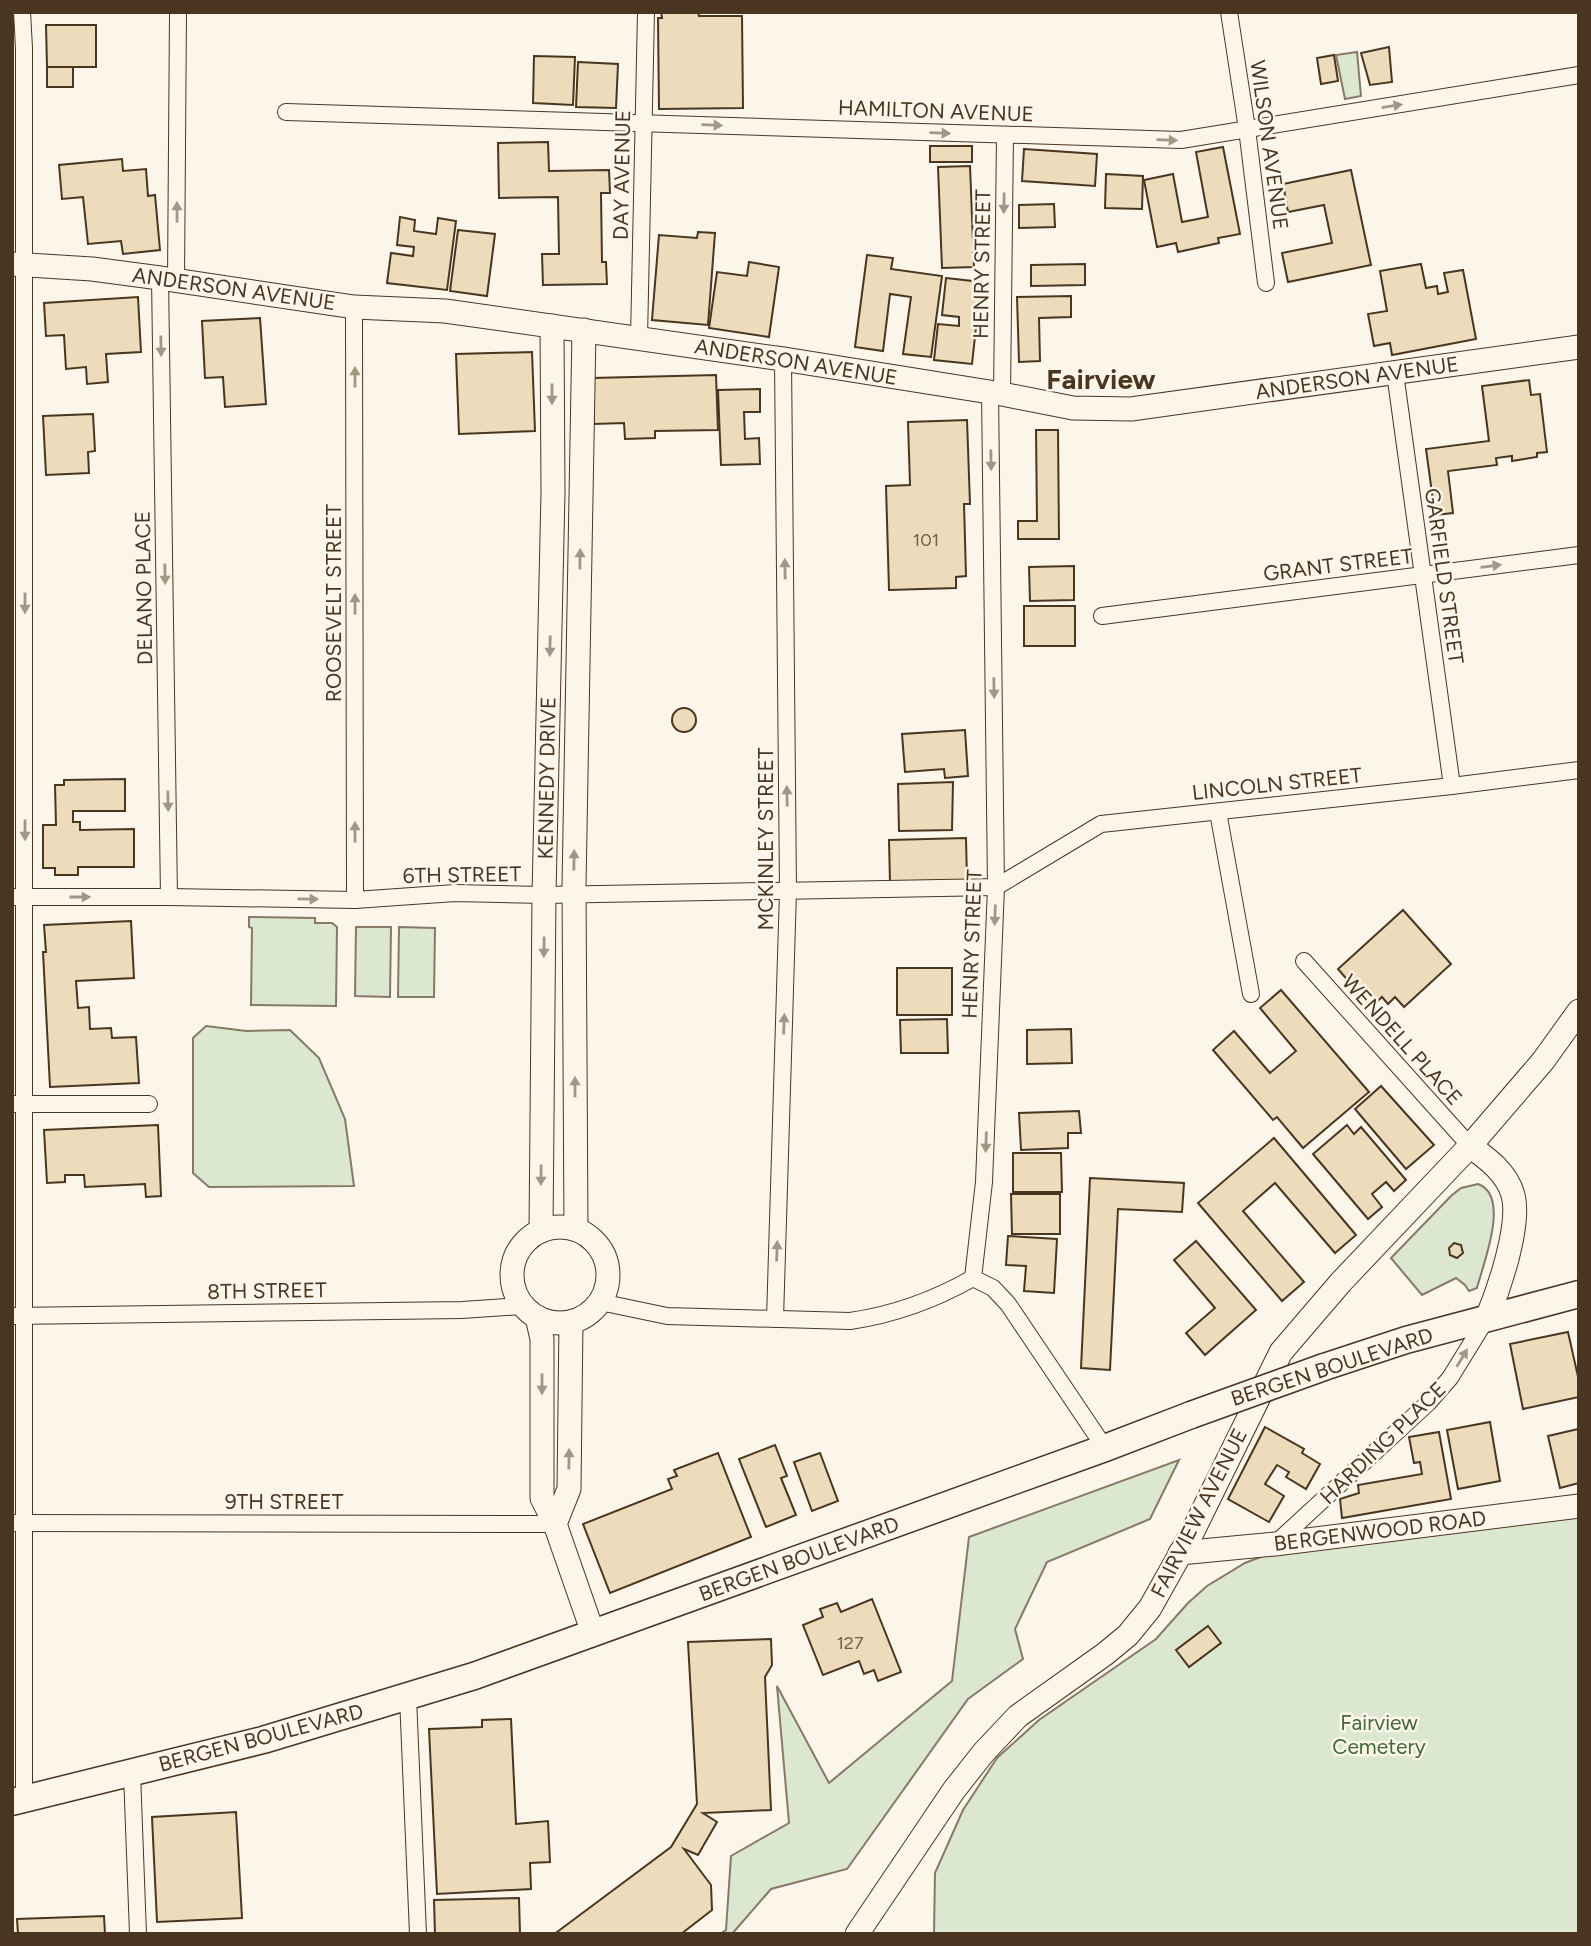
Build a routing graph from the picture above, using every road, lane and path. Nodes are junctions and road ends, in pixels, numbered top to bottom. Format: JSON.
{"nodes":[{"id":1,"x":22,"y":12,"type":"edge"},
{"id":2,"x":178,"y":12,"type":"edge"},
{"id":3,"x":646,"y":12,"type":"edge"},
{"id":4,"x":1229,"y":12,"type":"edge"},
{"id":5,"x":18,"y":48,"type":"edge"},
{"id":6,"x":1579,"y":75,"type":"edge"},
{"id":7,"x":286,"y":112,"type":"dead end"},
{"id":8,"x":644,"y":123,"type":"junction"},
{"id":9,"x":1247,"y":129,"type":"junction"},
{"id":10,"x":1005,"y":135,"type":"junction"},
{"id":11,"x":18,"y":265,"type":"edge"},
{"id":12,"x":168,"y":279,"type":"junction"},
{"id":13,"x":1266,"y":283,"type":"dead end"},
{"id":14,"x":355,"y":307,"type":"junction"},
{"id":15,"x":552,"y":326,"type":"junction"},
{"id":16,"x":584,"y":330,"type":"junction"},
{"id":17,"x":639,"y":338,"type":"junction"},
{"id":18,"x":1579,"y":347,"type":"edge"},
{"id":19,"x":783,"y":359,"type":"junction"},
{"id":20,"x":1395,"y":373,"type":"junction"},
{"id":21,"x":996,"y":393,"type":"junction"},
{"id":22,"x":581,"y":475,"type":"junction"},
{"id":23,"x":553,"y":477,"type":"junction"},
{"id":24,"x":18,"y":479,"type":"edge"},
{"id":25,"x":1579,"y":555,"type":"edge"},
{"id":26,"x":1423,"y":575,"type":"junction"},
{"id":27,"x":579,"y":608,"type":"junction"},
{"id":28,"x":551,"y":610,"type":"junction"},
{"id":29,"x":1102,"y":616,"type":"dead end"},
{"id":30,"x":19,"y":688,"type":"edge"},
{"id":31,"x":548,"y":732,"type":"junction"},
{"id":32,"x":577,"y":732,"type":"junction"},
{"id":33,"x":1579,"y":769,"type":"edge"},
{"id":34,"x":1452,"y":786,"type":"junction"},
{"id":35,"x":1219,"y":812,"type":"junction"},
{"id":36,"x":996,"y":887,"type":"junction"},
{"id":37,"x":788,"y":891,"type":"junction"},
{"id":38,"x":574,"y":894,"type":"junction"},
{"id":39,"x":544,"y":895,"type":"junction"},
{"id":40,"x":18,"y":897,"type":"edge"},
{"id":41,"x":169,"y":897,"type":"junction"},
{"id":42,"x":355,"y":900,"type":"junction"},
{"id":43,"x":1304,"y":961,"type":"dead end"},
{"id":44,"x":1251,"y":993,"type":"dead end"},
{"id":45,"x":1579,"y":1012,"type":"edge"},
{"id":46,"x":18,"y":1104,"type":"edge"},
{"id":47,"x":149,"y":1104,"type":"dead end"},
{"id":48,"x":1470,"y":1146,"type":"junction"},
{"id":49,"x":576,"y":1229,"type":"junction"},
{"id":50,"x":541,"y":1231,"type":"junction"},
{"id":51,"x":973,"y":1278,"type":"junction"},
{"id":52,"x":1579,"y":1294,"type":"edge"},
{"id":53,"x":600,"y":1302,"type":"junction"},
{"id":54,"x":530,"y":1311,"type":"junction"},
{"id":55,"x":18,"y":1316,"type":"edge"},
{"id":56,"x":1487,"y":1318,"type":"junction"},
{"id":57,"x":775,"y":1319,"type":"junction"},
{"id":58,"x":571,"y":1322,"type":"junction"},
{"id":59,"x":1105,"y":1448,"type":"junction"},
{"id":60,"x":1579,"y":1506,"type":"edge"},
{"id":61,"x":18,"y":1523,"type":"edge"},
{"id":62,"x":555,"y":1524,"type":"junction"},
{"id":63,"x":1275,"y":1544,"type":"junction"},
{"id":64,"x":1180,"y":1553,"type":"junction"},
{"id":65,"x":593,"y":1633,"type":"junction"},
{"id":66,"x":408,"y":1697,"type":"junction"},
{"id":67,"x":132,"y":1773,"type":"junction"},
{"id":68,"x":18,"y":1800,"type":"edge"},
{"id":69,"x":138,"y":1934,"type":"edge"},
{"id":70,"x":418,"y":1934,"type":"edge"},
{"id":71,"x":857,"y":1934,"type":"edge"}],
"edges":[{"from":1,"to":5,"type":"street"},
{"from":12,"to":2,"type":"street","name":"DELANO PLACE","one_way":true},
{"from":3,"to":8,"type":"street","name":"DAY AVENUE"},
{"from":4,"to":9,"type":"street","name":"WILSON AVENUE"},
{"from":5,"to":11,"type":"street"},
{"from":9,"to":6,"type":"street","name":"HAMILTON AVENUE","one_way":true},
{"from":7,"to":8,"type":"street","name":"HAMILTON AVENUE"},
{"from":8,"to":10,"type":"street","name":"HAMILTON AVENUE","one_way":true},
{"from":8,"to":17,"type":"street","name":"DAY AVENUE"},
{"from":10,"to":9,"type":"street","name":"HAMILTON AVENUE","one_way":true},
{"from":9,"to":13,"type":"street","name":"WILSON AVENUE"},
{"from":10,"to":21,"type":"street","name":"HENRY STREET","one_way":true},
{"from":11,"to":12,"type":"street","name":"ANDERSON AVENUE"},
{"from":11,"to":24,"type":"street"},
{"from":12,"to":14,"type":"street","name":"ANDERSON AVENUE"},
{"from":12,"to":41,"type":"street","name":"DELANO PLACE","one_way":true},
{"from":14,"to":15,"type":"street","name":"ANDERSON AVENUE"},
{"from":42,"to":14,"type":"street","name":"ROOSEVELT STREET","one_way":true},
{"from":15,"to":16,"type":"street","name":"ANDERSON AVENUE"},
{"from":15,"to":23,"type":"street","name":"KENNEDY DRIVE","one_way":true},
{"from":16,"to":17,"type":"street","name":"ANDERSON AVENUE"},
{"from":16,"to":22,"type":"street","name":"KENNEDY DRIVE"},
{"from":17,"to":19,"type":"street","name":"ANDERSON AVENUE"},
{"from":18,"to":20,"type":"street","name":"ANDERSON AVENUE"},
{"from":19,"to":21,"type":"street","name":"ANDERSON AVENUE"},
{"from":37,"to":19,"type":"street","name":"MCKINLEY STREET","one_way":true},
{"from":20,"to":21,"type":"street","name":"ANDERSON AVENUE"},
{"from":20,"to":26,"type":"street","name":"GARFIELD STREET"},
{"from":21,"to":36,"type":"street","name":"HENRY STREET","one_way":true},
{"from":22,"to":23,"type":"street"},
{"from":27,"to":22,"type":"street","name":"KENNEDY DRIVE","one_way":true},
{"from":23,"to":28,"type":"street","name":"KENNEDY DRIVE"},
{"from":24,"to":30,"type":"street","one_way":true},
{"from":26,"to":25,"type":"street","name":"GRANT STREET","one_way":true},
{"from":26,"to":29,"type":"street","name":"GRANT STREET"},
{"from":26,"to":34,"type":"street","name":"GARFIELD STREET"},
{"from":27,"to":28,"type":"street"},
{"from":27,"to":32,"type":"street","name":"KENNEDY DRIVE"},
{"from":28,"to":31,"type":"street","name":"KENNEDY DRIVE","one_way":true},
{"from":30,"to":40,"type":"street","one_way":true},
{"from":31,"to":32,"type":"street"},
{"from":31,"to":39,"type":"street","name":"KENNEDY DRIVE"},
{"from":38,"to":32,"type":"street","name":"KENNEDY DRIVE","one_way":true},
{"from":33,"to":34,"type":"street","name":"LINCOLN STREET"},
{"from":34,"to":35,"type":"street","name":"LINCOLN STREET"},
{"from":35,"to":36,"type":"street","name":"LINCOLN STREET"},
{"from":35,"to":44,"type":"street"},
{"from":36,"to":37,"type":"street","name":"6TH STREET"},
{"from":36,"to":51,"type":"street","name":"HENRY STREET","one_way":true},
{"from":37,"to":38,"type":"street","name":"6TH STREET"},
{"from":57,"to":37,"type":"street","name":"MCKINLEY STREET","one_way":true},
{"from":38,"to":39,"type":"street","name":"6TH STREET"},
{"from":49,"to":38,"type":"street","name":"KENNEDY DRIVE","one_way":true},
{"from":39,"to":42,"type":"street","name":"6TH STREET"},
{"from":39,"to":50,"type":"street","name":"KENNEDY DRIVE","one_way":true},
{"from":40,"to":41,"type":"street","name":"6TH STREET","one_way":true},
{"from":40,"to":46,"type":"street"},
{"from":41,"to":42,"type":"street","name":"6TH STREET","one_way":true},
{"from":43,"to":48,"type":"street","name":"WENDELL PLACE"},
{"from":45,"to":48,"type":"street","name":"FAIRVIEW AVENUE"},
{"from":46,"to":47,"type":"street"},
{"from":46,"to":55,"type":"street"},
{"from":48,"to":56,"type":"street","name":"HARDING PLACE"},
{"from":48,"to":64,"type":"street","name":"FAIRVIEW AVENUE"},
{"from":49,"to":50,"type":"street"},
{"from":49,"to":53,"type":"street"},
{"from":50,"to":54,"type":"street"},
{"from":51,"to":57,"type":"street"},
{"from":51,"to":59,"type":"street"},
{"from":52,"to":56,"type":"main road","name":"BERGEN BOULEVARD"},
{"from":53,"to":57,"type":"street"},
{"from":53,"to":58,"type":"street"},
{"from":54,"to":55,"type":"street","name":"8TH STREET"},
{"from":54,"to":58,"type":"street"},
{"from":54,"to":62,"type":"street","one_way":true},
{"from":55,"to":61,"type":"street"},
{"from":56,"to":59,"type":"main road","name":"BERGEN BOULEVARD","bridge":true},
{"from":63,"to":56,"type":"street","name":"HARDING PLACE","one_way":true},
{"from":62,"to":58,"type":"street","one_way":true},
{"from":59,"to":65,"type":"main road","name":"BERGEN BOULEVARD"},
{"from":60,"to":63,"type":"street","name":"BERGENWOOD ROAD"},
{"from":61,"to":62,"type":"street","name":"9TH STREET"},
{"from":61,"to":68,"type":"street"},
{"from":62,"to":65,"type":"street"},
{"from":63,"to":64,"type":"street","name":"BERGENWOOD ROAD"},
{"from":64,"to":71,"type":"street","name":"FAIRVIEW AVENUE"},
{"from":65,"to":66,"type":"main road","name":"BERGEN BOULEVARD"},
{"from":66,"to":67,"type":"main road","name":"BERGEN BOULEVARD"},
{"from":66,"to":70,"type":"street"},
{"from":67,"to":68,"type":"main road","name":"BERGEN BOULEVARD"},
{"from":67,"to":69,"type":"street"}]}
